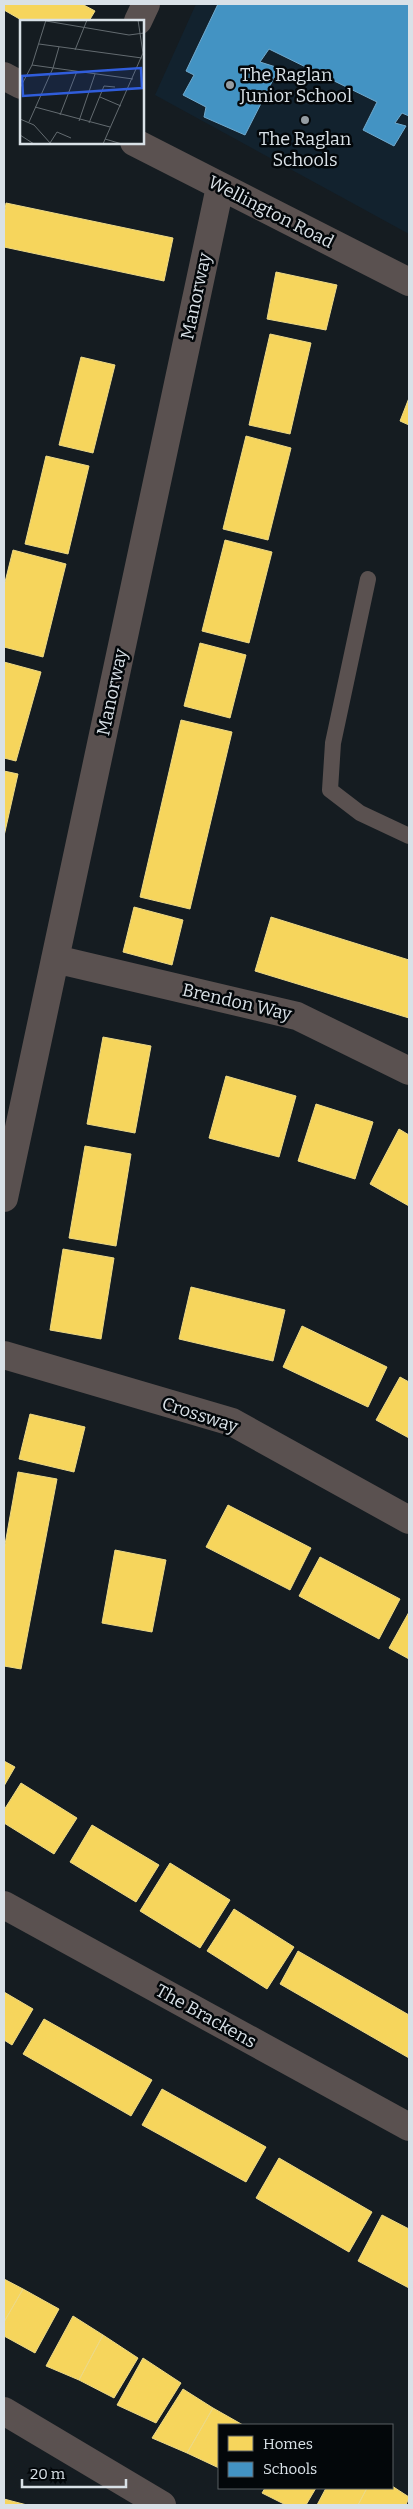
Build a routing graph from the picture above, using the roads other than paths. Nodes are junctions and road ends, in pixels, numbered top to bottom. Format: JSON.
{"nodes":[{"id":1,"x":146,"y":4,"type":"edge"},
{"id":2,"x":138,"y":20,"type":"edge"},
{"id":3,"x":4,"y":76,"type":"edge"},
{"id":4,"x":20,"y":84,"type":"edge"},
{"id":5,"x":138,"y":144,"type":"edge"},
{"id":6,"x":220,"y":187,"type":"junction"},
{"id":7,"x":409,"y":282,"type":"edge"},
{"id":8,"x":368,"y":579,"type":"dead end"},
{"id":9,"x":409,"y":836,"type":"edge"},
{"id":10,"x":55,"y":959,"type":"junction"},
{"id":11,"x":409,"y":1072,"type":"edge"},
{"id":12,"x":4,"y":1198,"type":"edge"},
{"id":13,"x":4,"y":1355,"type":"edge"},
{"id":14,"x":409,"y":1520,"type":"edge"},
{"id":15,"x":4,"y":1905,"type":"edge"},
{"id":16,"x":409,"y":2128,"type":"edge"},
{"id":17,"x":4,"y":2411,"type":"edge"},
{"id":18,"x":162,"y":2505,"type":"edge"}],
"edges":[{"from":1,"to":2,"type":"street"},
{"from":3,"to":4,"type":"street"},
{"from":5,"to":6,"type":"street","name":"Wellington Road"},
{"from":6,"to":7,"type":"street","name":"Wellington Road"},
{"from":6,"to":10,"type":"street","name":"Manorway"},
{"from":8,"to":9,"type":"lane"},
{"from":10,"to":11,"type":"street","name":"Brendon Way"},
{"from":10,"to":12,"type":"street","name":"Manorway"},
{"from":13,"to":14,"type":"street","name":"Crossway"},
{"from":15,"to":16,"type":"street","name":"The Brackens"},
{"from":17,"to":18,"type":"street"}]}
